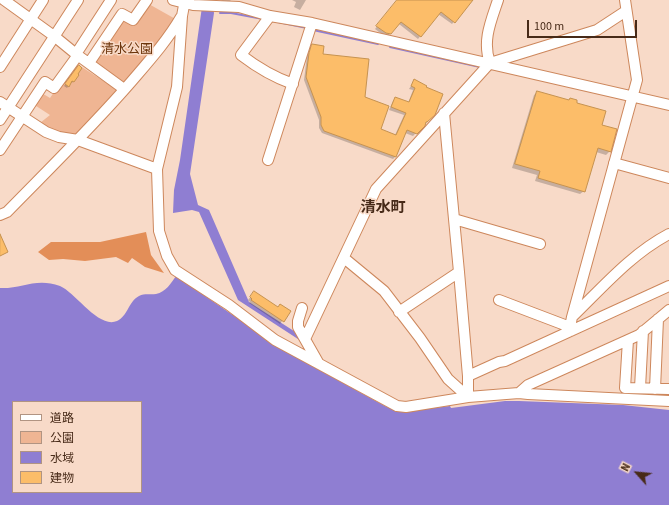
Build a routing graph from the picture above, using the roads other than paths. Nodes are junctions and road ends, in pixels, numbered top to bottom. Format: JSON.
{"nodes":[{"id":1,"x":4,"y":0,"type":"edge"},
{"id":2,"x":44,"y":0,"type":"edge"},
{"id":3,"x":78,"y":0,"type":"edge"},
{"id":4,"x":111,"y":0,"type":"edge"},
{"id":5,"x":147,"y":0,"type":"edge"},
{"id":6,"x":173,"y":0,"type":"edge"},
{"id":7,"x":498,"y":0,"type":"edge"},
{"id":8,"x":625,"y":0,"type":"edge"},
{"id":9,"x":185,"y":2,"type":"edge"},
{"id":10,"x":626,"y":11,"type":"junction"},
{"id":11,"x":182,"y":16,"type":"junction"},
{"id":12,"x":270,"y":16,"type":"junction"},
{"id":13,"x":31,"y":19,"type":"junction"},
{"id":14,"x":312,"y":23,"type":"junction"},
{"id":15,"x":54,"y":36,"type":"junction"},
{"id":16,"x":77,"y":54,"type":"junction"},
{"id":17,"x":89,"y":63,"type":"junction"},
{"id":18,"x":490,"y":63,"type":"junction"},
{"id":19,"x":0,"y":67,"type":"edge"},
{"id":20,"x":293,"y":84,"type":"junction"},
{"id":21,"x":124,"y":89,"type":"junction"},
{"id":22,"x":632,"y":97,"type":"junction"},
{"id":23,"x":4,"y":105,"type":"edge"},
{"id":24,"x":669,"y":105,"type":"edge"},
{"id":25,"x":444,"y":113,"type":"junction"},
{"id":26,"x":23,"y":116,"type":"junction"},
{"id":27,"x":0,"y":120,"type":"edge"},
{"id":28,"x":78,"y":140,"type":"junction"},
{"id":29,"x":0,"y":150,"type":"edge"},
{"id":30,"x":268,"y":160,"type":"dead end"},
{"id":31,"x":614,"y":163,"type":"junction"},
{"id":32,"x":157,"y":169,"type":"junction"},
{"id":33,"x":669,"y":178,"type":"edge"},
{"id":34,"x":0,"y":216,"type":"edge"},
{"id":35,"x":454,"y":219,"type":"junction"},
{"id":36,"x":669,"y":234,"type":"edge"},
{"id":37,"x":540,"y":244,"type":"dead end"},
{"id":38,"x":344,"y":258,"type":"junction"},
{"id":39,"x":459,"y":272,"type":"junction"},
{"id":40,"x":669,"y":286,"type":"edge"},
{"id":41,"x":500,"y":300,"type":"dead end"},
{"id":42,"x":302,"y":308,"type":"dead end"},
{"id":43,"x":669,"y":310,"type":"edge"},
{"id":44,"x":399,"y":312,"type":"junction"},
{"id":45,"x":658,"y":319,"type":"junction"},
{"id":46,"x":571,"y":325,"type":"junction"},
{"id":47,"x":644,"y":331,"type":"junction"},
{"id":48,"x":305,"y":339,"type":"junction"},
{"id":49,"x":628,"y":340,"type":"junction"},
{"id":50,"x":319,"y":364,"type":"junction"},
{"id":51,"x":468,"y":376,"type":"junction"},
{"id":52,"x":640,"y":388,"type":"junction"},
{"id":53,"x":655,"y":389,"type":"junction"},
{"id":54,"x":669,"y":390,"type":"edge"},
{"id":55,"x":519,"y":393,"type":"junction"},
{"id":56,"x":468,"y":397,"type":"junction"},
{"id":57,"x":669,"y":401,"type":"edge"}],
"edges":[{"from":1,"to":13,"type":"street"},
{"from":2,"to":13,"type":"street"},
{"from":3,"to":15,"type":"street"},
{"from":4,"to":16,"type":"street"},
{"from":5,"to":17,"type":"street"},
{"from":6,"to":9,"type":"street"},
{"from":7,"to":18,"type":"street"},
{"from":8,"to":10,"type":"street"},
{"from":9,"to":11,"type":"street"},
{"from":9,"to":12,"type":"street"},
{"from":10,"to":18,"type":"street"},
{"from":10,"to":22,"type":"street"},
{"from":11,"to":21,"type":"street"},
{"from":11,"to":32,"type":"street"},
{"from":12,"to":14,"type":"street"},
{"from":12,"to":20,"type":"street"},
{"from":13,"to":15,"type":"street"},
{"from":13,"to":19,"type":"street"},
{"from":14,"to":18,"type":"street"},
{"from":14,"to":20,"type":"street"},
{"from":15,"to":16,"type":"street"},
{"from":15,"to":23,"type":"street"},
{"from":16,"to":17,"type":"street"},
{"from":16,"to":26,"type":"street"},
{"from":17,"to":21,"type":"street"},
{"from":18,"to":22,"type":"street"},
{"from":18,"to":25,"type":"street"},
{"from":20,"to":30,"type":"street"},
{"from":21,"to":28,"type":"street"},
{"from":22,"to":24,"type":"street"},
{"from":22,"to":31,"type":"street"},
{"from":23,"to":26,"type":"street"},
{"from":23,"to":27,"type":"street"},
{"from":25,"to":35,"type":"street"},
{"from":25,"to":38,"type":"street"},
{"from":26,"to":28,"type":"street"},
{"from":26,"to":29,"type":"street"},
{"from":28,"to":32,"type":"street"},
{"from":28,"to":34,"type":"street"},
{"from":31,"to":33,"type":"street"},
{"from":31,"to":46,"type":"street"},
{"from":32,"to":50,"type":"street"},
{"from":35,"to":37,"type":"street"},
{"from":35,"to":39,"type":"street"},
{"from":36,"to":46,"type":"street"},
{"from":38,"to":44,"type":"street"},
{"from":38,"to":48,"type":"street"},
{"from":39,"to":44,"type":"street"},
{"from":39,"to":51,"type":"street"},
{"from":40,"to":46,"type":"street"},
{"from":41,"to":46,"type":"street"},
{"from":42,"to":48,"type":"street"},
{"from":43,"to":45,"type":"street"},
{"from":44,"to":56,"type":"street"},
{"from":45,"to":47,"type":"street"},
{"from":45,"to":53,"type":"street"},
{"from":46,"to":51,"type":"street"},
{"from":47,"to":49,"type":"street"},
{"from":47,"to":52,"type":"street"},
{"from":48,"to":50,"type":"street"},
{"from":49,"to":52,"type":"street"},
{"from":49,"to":55,"type":"street"},
{"from":50,"to":56,"type":"street"},
{"from":51,"to":56,"type":"street"},
{"from":52,"to":53,"type":"street"},
{"from":53,"to":54,"type":"street"},
{"from":55,"to":56,"type":"street"},
{"from":55,"to":57,"type":"street"}]}
